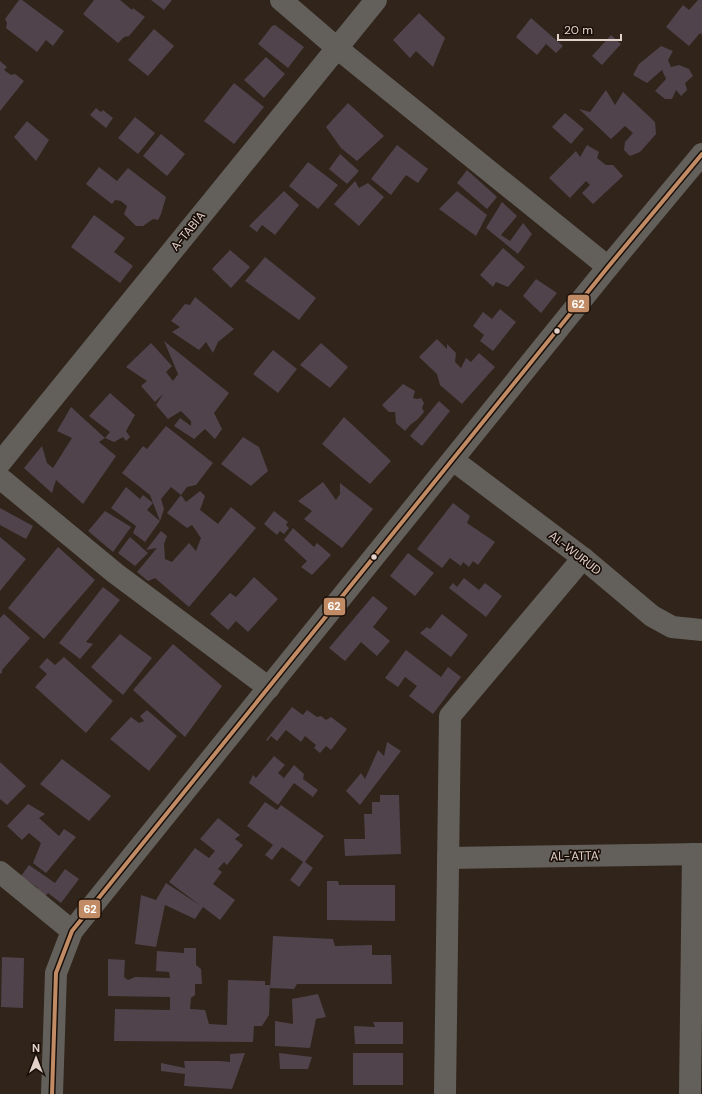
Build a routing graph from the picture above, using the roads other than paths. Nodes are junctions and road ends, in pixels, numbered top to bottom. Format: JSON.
{"nodes":[{"id":1,"x":281,"y":0,"type":"edge"},
{"id":2,"x":376,"y":0,"type":"edge"},
{"id":3,"x":337,"y":48,"type":"junction"},
{"id":4,"x":702,"y":154,"type":"edge"},
{"id":5,"x":608,"y":267,"type":"junction"},
{"id":6,"x":453,"y":460,"type":"junction"},
{"id":7,"x":0,"y":463,"type":"edge"},
{"id":8,"x":0,"y":478,"type":"edge"},
{"id":9,"x":583,"y":558,"type":"junction"},
{"id":10,"x":702,"y":630,"type":"edge"},
{"id":11,"x":269,"y":688,"type":"junction"},
{"id":12,"x":698,"y":854,"type":"edge"},
{"id":13,"x":448,"y":858,"type":"junction"},
{"id":14,"x":0,"y":872,"type":"edge"},
{"id":15,"x":72,"y":931,"type":"junction"},
{"id":16,"x":694,"y":1092,"type":"edge"},
{"id":17,"x":52,"y":1094,"type":"edge"},
{"id":18,"x":445,"y":1094,"type":"edge"}],
"edges":[{"from":1,"to":3,"type":"street"},
{"from":2,"to":3,"type":"street","name":"A-TABI'A"},
{"from":3,"to":5,"type":"street"},
{"from":3,"to":7,"type":"street","name":"A-TABI'A"},
{"from":4,"to":5,"type":"street"},
{"from":5,"to":6,"type":"street"},
{"from":6,"to":9,"type":"street","name":"AL-WURUD"},
{"from":6,"to":11,"type":"street"},
{"from":8,"to":11,"type":"street"},
{"from":9,"to":10,"type":"street","name":"AL-WURUD"},
{"from":9,"to":13,"type":"street"},
{"from":11,"to":15,"type":"street"},
{"from":12,"to":13,"type":"street","name":"AL-'ATTA'"},
{"from":12,"to":16,"type":"street"},
{"from":13,"to":18,"type":"street"},
{"from":14,"to":15,"type":"street"},
{"from":15,"to":17,"type":"street"}]}
